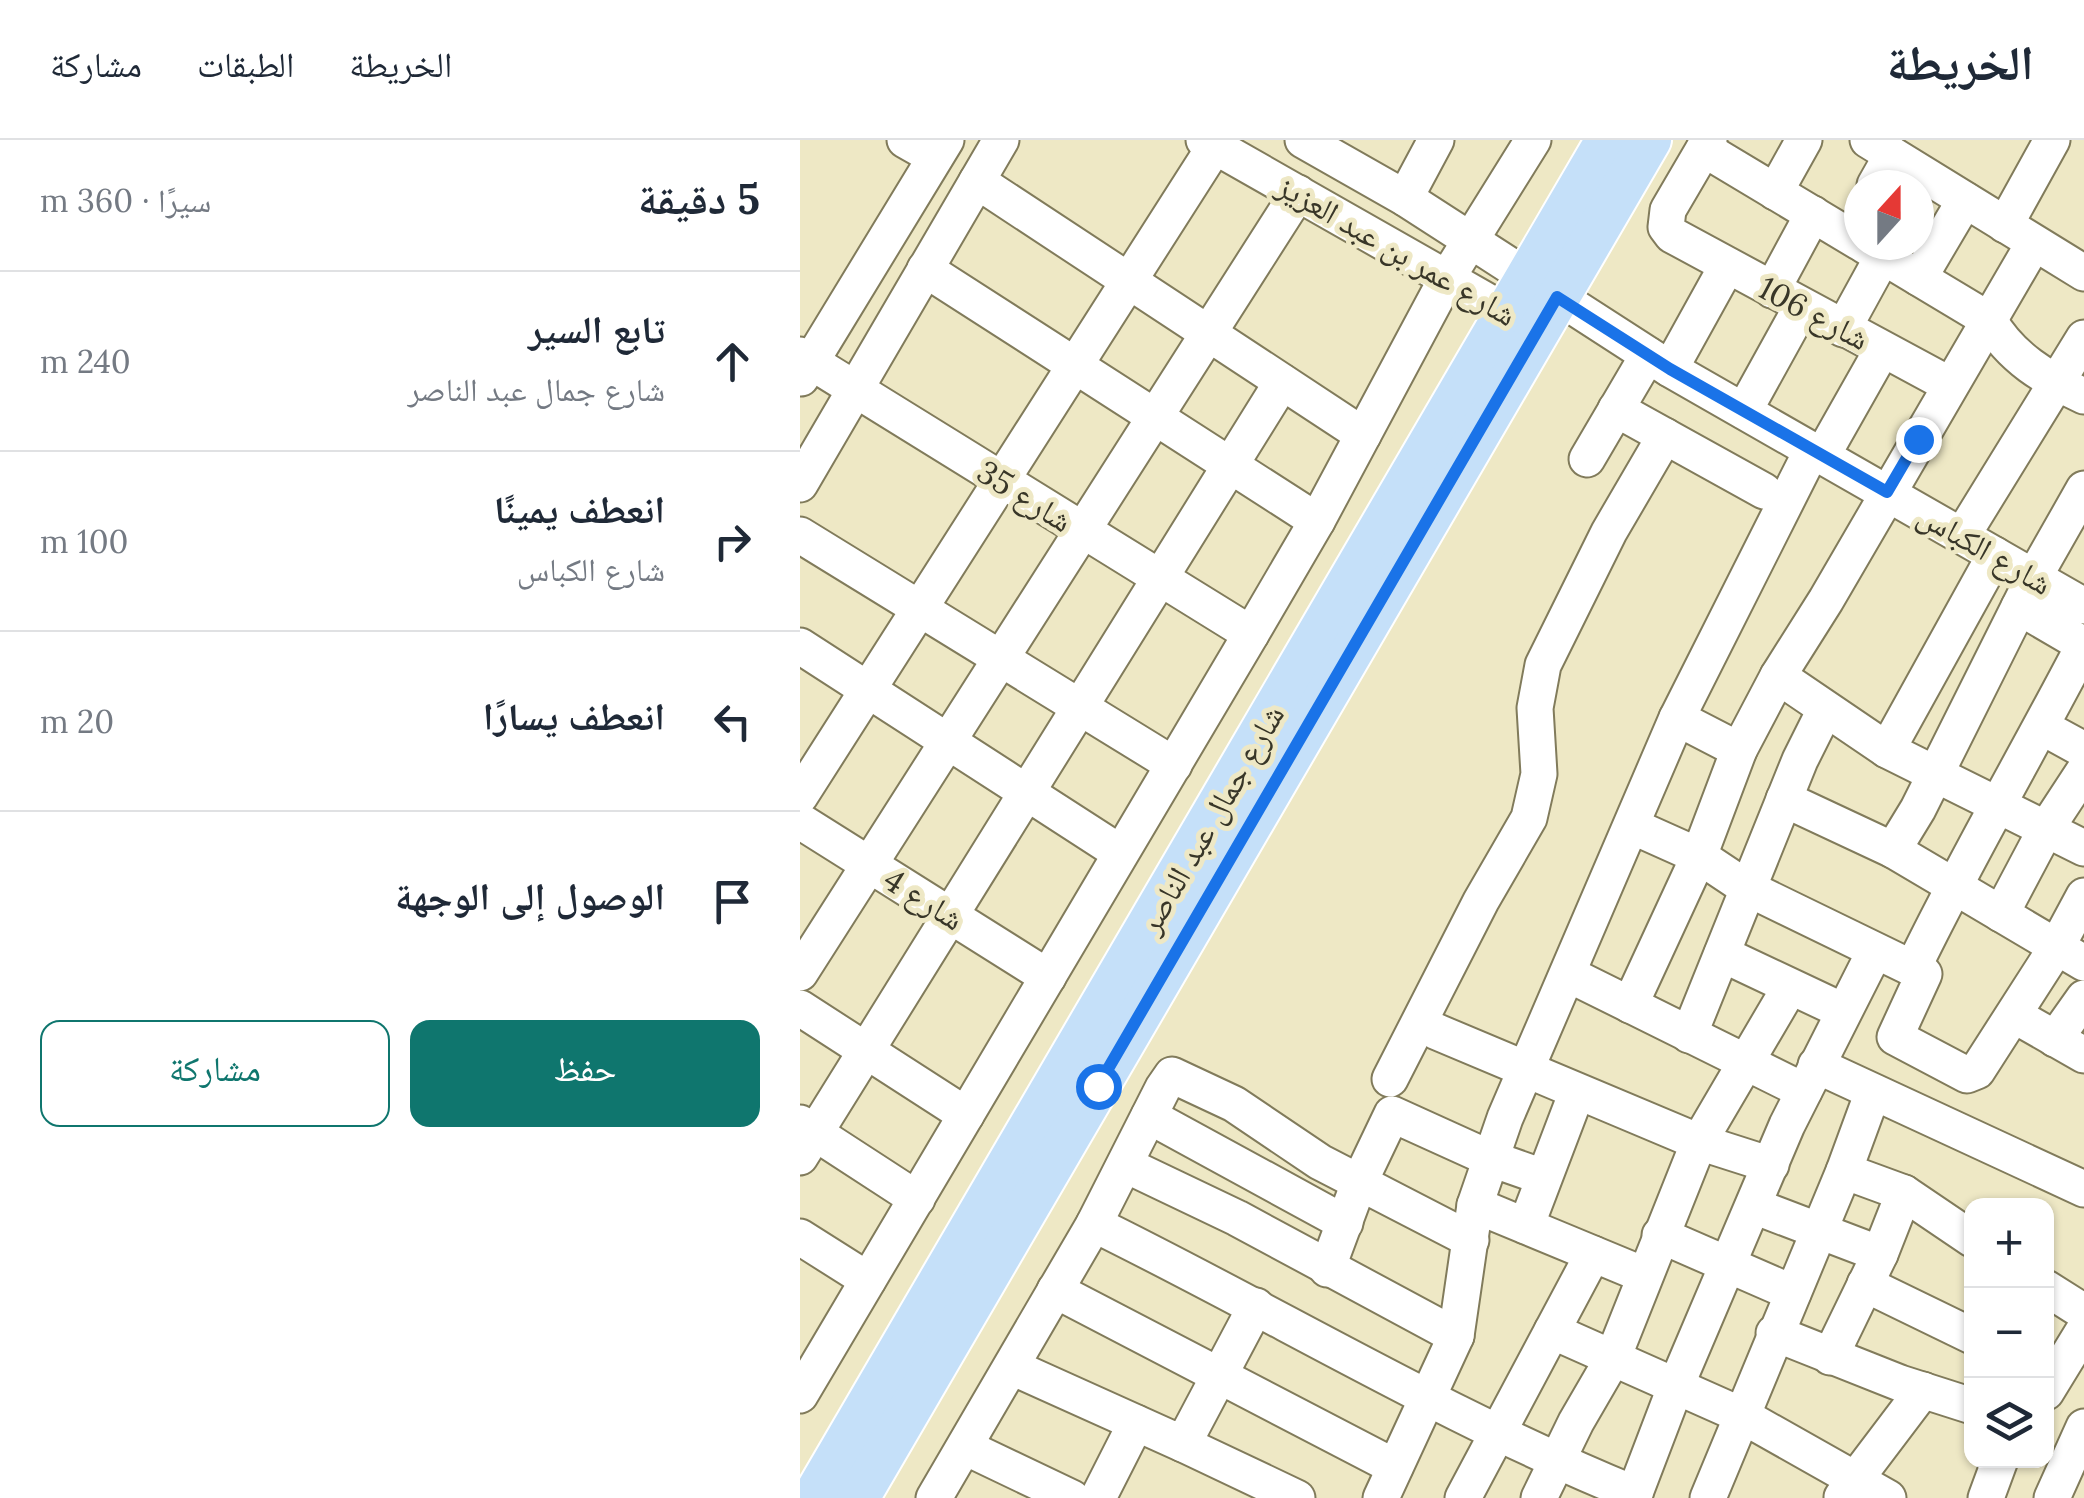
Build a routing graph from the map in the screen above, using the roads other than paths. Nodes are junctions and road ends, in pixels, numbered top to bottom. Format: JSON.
{"nodes":[{"id":1,"x":1001,"y":140,"type":"edge"},
{"id":2,"x":1436,"y":140,"type":"edge"},
{"id":3,"x":1606,"y":140,"type":"edge"},
{"id":4,"x":1650,"y":140,"type":"edge"},
{"id":5,"x":1804,"y":140,"type":"edge"},
{"id":6,"x":2052,"y":140,"type":"edge"},
{"id":7,"x":1210,"y":143,"type":"edge"},
{"id":8,"x":1524,"y":143,"type":"edge"},
{"id":9,"x":1707,"y":144,"type":"edge"},
{"id":10,"x":1325,"y":145,"type":"edge"},
{"id":11,"x":929,"y":146,"type":"edge"},
{"id":12,"x":1878,"y":160,"type":"edge"},
{"id":13,"x":977,"y":181,"type":"junction"},
{"id":14,"x":1774,"y":192,"type":"junction"},
{"id":15,"x":1298,"y":193,"type":"junction"},
{"id":16,"x":1405,"y":198,"type":"junction"},
{"id":17,"x":1965,"y":200,"type":"junction"},
{"id":18,"x":1813,"y":214,"type":"junction"},
{"id":19,"x":1844,"y":229,"type":"edge"},
{"id":20,"x":2019,"y":234,"type":"junction"},
{"id":21,"x":1470,"y":240,"type":"junction"},
{"id":22,"x":1857,"y":260,"type":"edge"},
{"id":23,"x":1893,"y":260,"type":"edge"},
{"id":24,"x":1728,"y":266,"type":"junction"},
{"id":25,"x":926,"y":269,"type":"junction"},
{"id":26,"x":2084,"y":273,"type":"edge"},
{"id":27,"x":1447,"y":278,"type":"junction"},
{"id":28,"x":1919,"y":278,"type":"junction"},
{"id":29,"x":1129,"y":281,"type":"junction"},
{"id":30,"x":1787,"y":298,"type":"junction"},
{"id":31,"x":1532,"y":304,"type":"junction"},
{"id":32,"x":1989,"y":320,"type":"junction"},
{"id":33,"x":1843,"y":328,"type":"junction"},
{"id":34,"x":1208,"y":334,"type":"junction"},
{"id":35,"x":2084,"y":338,"type":"edge"},
{"id":36,"x":1882,"y":350,"type":"junction"},
{"id":37,"x":1659,"y":362,"type":"junction"},
{"id":38,"x":804,"y":365,"type":"edge"},
{"id":39,"x":1075,"y":366,"type":"junction"},
{"id":40,"x":1282,"y":382,"type":"junction"},
{"id":41,"x":1950,"y":386,"type":"junction"},
{"id":42,"x":856,"y":389,"type":"junction"},
{"id":43,"x":2070,"y":390,"type":"edge"},
{"id":44,"x":1616,"y":409,"type":"junction"},
{"id":45,"x":1744,"y":411,"type":"junction"},
{"id":46,"x":1156,"y":417,"type":"junction"},
{"id":47,"x":1363,"y":436,"type":"junction"},
{"id":48,"x":1666,"y":436,"type":"junction"},
{"id":49,"x":1817,"y":453,"type":"junction"},
{"id":50,"x":1588,"y":459,"type":"dead end"},
{"id":51,"x":1231,"y":465,"type":"junction"},
{"id":52,"x":1001,"y":481,"type":"junction"},
{"id":53,"x":800,"y":484,"type":"edge"},
{"id":54,"x":2084,"y":489,"type":"edge"},
{"id":55,"x":1764,"y":491,"type":"dead end"},
{"id":56,"x":1887,"y":492,"type":"junction"},
{"id":57,"x":1317,"y":521,"type":"junction"},
{"id":58,"x":1082,"y":532,"type":"junction"},
{"id":59,"x":800,"y":535,"type":"edge"},
{"id":60,"x":1962,"y":536,"type":"junction"},
{"id":61,"x":1996,"y":555,"type":"junction"},
{"id":62,"x":1160,"y":580,"type":"junction"},
{"id":63,"x":2027,"y":592,"type":"junction"},
{"id":64,"x":2084,"y":606,"type":"edge"},
{"id":65,"x":919,"y":608,"type":"junction"},
{"id":66,"x":1252,"y":634,"type":"junction"},
{"id":67,"x":2084,"y":645,"type":"edge"},
{"id":68,"x":800,"y":646,"type":"edge"},
{"id":69,"x":1001,"y":658,"type":"junction"},
{"id":70,"x":1778,"y":676,"type":"junction"},
{"id":71,"x":868,"y":690,"type":"junction"},
{"id":72,"x":1080,"y":707,"type":"junction"},
{"id":73,"x":1825,"y":710,"type":"junction"},
{"id":74,"x":1678,"y":718,"type":"junction"},
{"id":75,"x":2042,"y":726,"type":"junction"},
{"id":76,"x":948,"y":742,"type":"junction"},
{"id":77,"x":1740,"y":750,"type":"junction"},
{"id":78,"x":1887,"y":750,"type":"junction"},
{"id":79,"x":2084,"y":750,"type":"edge"},
{"id":80,"x":1174,"y":765,"type":"junction"},
{"id":81,"x":2084,"y":772,"type":"edge"},
{"id":82,"x":1935,"y":774,"type":"junction"},
{"id":83,"x":1027,"y":792,"type":"junction"},
{"id":84,"x":800,"y":796,"type":"edge"},
{"id":85,"x":1784,"y":798,"type":"junction"},
{"id":86,"x":1998,"y":805,"type":"junction"},
{"id":87,"x":800,"y":822,"type":"edge"},
{"id":88,"x":1632,"y":826,"type":"junction"},
{"id":89,"x":2046,"y":829,"type":"junction"},
{"id":90,"x":2084,"y":848,"type":"edge"},
{"id":91,"x":1893,"y":850,"type":"junction"},
{"id":92,"x":1120,"y":852,"type":"junction"},
{"id":93,"x":1699,"y":856,"type":"junction"},
{"id":94,"x":870,"y":865,"type":"junction"},
{"id":95,"x":1954,"y":883,"type":"junction"},
{"id":96,"x":1746,"y":888,"type":"junction"},
{"id":97,"x":2084,"y":896,"type":"edge"},
{"id":98,"x":2000,"y":914,"type":"junction"},
{"id":99,"x":950,"y":916,"type":"junction"},
{"id":100,"x":1875,"y":950,"type":"junction"},
{"id":101,"x":1722,"y":954,"type":"junction"},
{"id":102,"x":2070,"y":955,"type":"edge"},
{"id":103,"x":1912,"y":968,"type":"junction"},
{"id":104,"x":800,"y":974,"type":"edge"},
{"id":105,"x":1568,"y":974,"type":"junction"},
{"id":106,"x":1048,"y":977,"type":"junction"},
{"id":107,"x":1790,"y":987,"type":"junction"},
{"id":108,"x":2084,"y":998,"type":"edge"},
{"id":109,"x":1630,"y":1005,"type":"junction"},
{"id":110,"x":800,"y":1008,"type":"edge"},
{"id":111,"x":1843,"y":1011,"type":"junction"},
{"id":112,"x":2014,"y":1016,"type":"junction"},
{"id":113,"x":1435,"y":1032,"type":"dead end"},
{"id":114,"x":1689,"y":1035,"type":"junction"},
{"id":115,"x":2070,"y":1047,"type":"edge"},
{"id":116,"x":866,"y":1050,"type":"junction"},
{"id":117,"x":1743,"y":1062,"type":"junction"},
{"id":118,"x":1525,"y":1071,"type":"junction"},
{"id":119,"x":1810,"y":1078,"type":"junction"},
{"id":120,"x":1390,"y":1079,"type":"dead end"},
{"id":121,"x":1577,"y":1092,"type":"junction"},
{"id":122,"x":1873,"y":1092,"type":"junction"},
{"id":123,"x":966,"y":1115,"type":"junction"},
{"id":124,"x":1150,"y":1116,"type":"junction"},
{"id":125,"x":805,"y":1138,"type":"edge"},
{"id":126,"x":1699,"y":1142,"type":"junction"},
{"id":127,"x":1489,"y":1158,"type":"junction"},
{"id":128,"x":1126,"y":1165,"type":"junction"},
{"id":129,"x":1771,"y":1165,"type":"junction"},
{"id":130,"x":1844,"y":1171,"type":"junction"},
{"id":131,"x":1544,"y":1177,"type":"junction"},
{"id":132,"x":1359,"y":1183,"type":"junction"},
{"id":133,"x":2084,"y":1189,"type":"edge"},
{"id":134,"x":1904,"y":1193,"type":"junction"},
{"id":135,"x":917,"y":1199,"type":"junction"},
{"id":136,"x":1475,"y":1205,"type":"junction"},
{"id":137,"x":1754,"y":1206,"type":"junction"},
{"id":138,"x":1346,"y":1223,"type":"junction"},
{"id":139,"x":1094,"y":1224,"type":"junction"},
{"id":140,"x":1526,"y":1226,"type":"junction"},
{"id":141,"x":1820,"y":1230,"type":"junction"},
{"id":142,"x":1964,"y":1233,"type":"edge"},
{"id":143,"x":1660,"y":1235,"type":"junction"},
{"id":144,"x":800,"y":1237,"type":"edge"},
{"id":145,"x":1471,"y":1240,"type":"junction"},
{"id":146,"x":1593,"y":1254,"type":"junction"},
{"id":147,"x":1728,"y":1266,"type":"junction"},
{"id":148,"x":1327,"y":1269,"type":"junction"},
{"id":149,"x":1873,"y":1269,"type":"junction"},
{"id":150,"x":1644,"y":1275,"type":"junction"},
{"id":151,"x":868,"y":1280,"type":"junction"},
{"id":152,"x":1054,"y":1290,"type":"junction"},
{"id":153,"x":1793,"y":1293,"type":"junction"},
{"id":154,"x":2054,"y":1293,"type":"edge"},
{"id":155,"x":1256,"y":1306,"type":"junction"},
{"id":156,"x":2084,"y":1312,"type":"edge"},
{"id":157,"x":1552,"y":1330,"type":"junction"},
{"id":158,"x":2084,"y":1330,"type":"edge"},
{"id":159,"x":1964,"y":1331,"type":"edge"},
{"id":160,"x":1774,"y":1334,"type":"junction"},
{"id":161,"x":1456,"y":1336,"type":"junction"},
{"id":162,"x":1830,"y":1357,"type":"junction"},
{"id":163,"x":1612,"y":1360,"type":"junction"},
{"id":164,"x":1012,"y":1367,"type":"junction"},
{"id":165,"x":1218,"y":1373,"type":"junction"},
{"id":166,"x":805,"y":1377,"type":"edge"},
{"id":167,"x":2051,"y":1378,"type":"edge"},
{"id":168,"x":1675,"y":1388,"type":"junction"},
{"id":169,"x":1923,"y":1390,"type":"junction"},
{"id":170,"x":1427,"y":1398,"type":"junction"},
{"id":171,"x":1964,"y":1403,"type":"edge"},
{"id":172,"x":1741,"y":1416,"type":"junction"},
{"id":173,"x":1136,"y":1424,"type":"junction"},
{"id":174,"x":1499,"y":1431,"type":"junction"},
{"id":175,"x":2073,"y":1435,"type":"edge"},
{"id":176,"x":1183,"y":1444,"type":"junction"},
{"id":177,"x":965,"y":1448,"type":"junction"},
{"id":178,"x":1557,"y":1463,"type":"junction"},
{"id":179,"x":1388,"y":1482,"type":"edge"},
{"id":180,"x":1849,"y":1489,"type":"edge"},
{"id":181,"x":1715,"y":1495,"type":"edge"},
{"id":182,"x":1634,"y":1496,"type":"edge"},
{"id":183,"x":813,"y":1498,"type":"edge"},
{"id":184,"x":858,"y":1498,"type":"edge"},
{"id":185,"x":934,"y":1498,"type":"edge"},
{"id":186,"x":1072,"y":1498,"type":"edge"},
{"id":187,"x":1098,"y":1498,"type":"edge"},
{"id":188,"x":1297,"y":1498,"type":"edge"},
{"id":189,"x":1464,"y":1498,"type":"edge"},
{"id":190,"x":1539,"y":1498,"type":"edge"},
{"id":191,"x":1888,"y":1498,"type":"edge"},
{"id":192,"x":2052,"y":1498,"type":"edge"}],
"edges":[{"from":1,"to":13,"type":"street"},
{"from":2,"to":16,"type":"street"},
{"from":3,"to":31,"type":"main road","name":"شارع جمال عبد الناصر"},
{"from":4,"to":31,"type":"main road","name":"شارع جمال عبد الناصر"},
{"from":5,"to":14,"type":"street"},
{"from":6,"to":20,"type":"street"},
{"from":7,"to":15,"type":"street","name":"شارع عمر بن عبد العزيز"},
{"from":7,"to":29,"type":"street"},
{"from":8,"to":21,"type":"street"},
{"from":9,"to":14,"type":"street"},
{"from":9,"to":24,"type":"street","name":"شارع 106"},
{"from":10,"to":16,"type":"street","name":"شارع عمر بن عبد العزيز"},
{"from":11,"to":38,"type":"street"},
{"from":12,"to":17,"type":"street"},
{"from":13,"to":25,"type":"street"},
{"from":13,"to":29,"type":"street"},
{"from":14,"to":18,"type":"street"},
{"from":15,"to":27,"type":"street","name":"شارع عمر بن عبد العزيز"},
{"from":15,"to":34,"type":"street"},
{"from":16,"to":21,"type":"street","name":"شارع عمر بن عبد العزيز"},
{"from":17,"to":20,"type":"street"},
{"from":17,"to":28,"type":"street"},
{"from":18,"to":19,"type":"street"},
{"from":18,"to":30,"type":"street"},
{"from":20,"to":26,"type":"street"},
{"from":20,"to":32,"type":"street"},
{"from":21,"to":27,"type":"street"},
{"from":21,"to":31,"type":"street","name":"شارع عمر بن عبد العزيز"},
{"from":22,"to":33,"type":"street"},
{"from":23,"to":28,"type":"street"},
{"from":24,"to":30,"type":"street","name":"شارع 106"},
{"from":24,"to":37,"type":"street"},
{"from":25,"to":39,"type":"street"},
{"from":25,"to":42,"type":"street"},
{"from":27,"to":31,"type":"street","name":"شارع عمر بن عبد العزيز"},
{"from":27,"to":47,"type":"street"},
{"from":28,"to":32,"type":"street"},
{"from":29,"to":34,"type":"street"},
{"from":29,"to":39,"type":"street"},
{"from":30,"to":33,"type":"street","name":"شارع 106"},
{"from":30,"to":45,"type":"street"},
{"from":31,"to":37,"type":"street","name":"شارع الكباس"},
{"from":31,"to":183,"type":"main road","name":"شارع جمال عبد الناصر"},
{"from":31,"to":184,"type":"main road","name":"شارع جمال عبد الناصر"},
{"from":32,"to":41,"type":"street"},
{"from":32,"to":43,"type":"street"},
{"from":33,"to":36,"type":"street","name":"شارع 106"},
{"from":34,"to":40,"type":"street"},
{"from":34,"to":46,"type":"street"},
{"from":35,"to":43,"type":"street"},
{"from":36,"to":41,"type":"street","name":"شارع 106"},
{"from":36,"to":49,"type":"street"},
{"from":37,"to":44,"type":"street"},
{"from":37,"to":45,"type":"street","name":"شارع الكباس"},
{"from":38,"to":42,"type":"street","name":"شارع 35"},
{"from":39,"to":46,"type":"street"},
{"from":39,"to":52,"type":"street"},
{"from":40,"to":47,"type":"street"},
{"from":40,"to":51,"type":"street"},
{"from":41,"to":56,"type":"street"},
{"from":42,"to":52,"type":"street","name":"شارع 35"},
{"from":42,"to":53,"type":"street"},
{"from":43,"to":60,"type":"street"},
{"from":44,"to":48,"type":"street"},
{"from":44,"to":50,"type":"street"},
{"from":45,"to":49,"type":"street","name":"شارع الكباس"},
{"from":46,"to":51,"type":"street"},
{"from":46,"to":58,"type":"street"},
{"from":47,"to":57,"type":"street"},
{"from":48,"to":55,"type":"street"},
{"from":48,"to":120,"type":"street"},
{"from":49,"to":56,"type":"street","name":"شارع الكباس"},
{"from":49,"to":74,"type":"street"},
{"from":51,"to":57,"type":"street"},
{"from":51,"to":62,"type":"street"},
{"from":52,"to":58,"type":"street","name":"شارع 35"},
{"from":52,"to":65,"type":"street"},
{"from":54,"to":63,"type":"street"},
{"from":56,"to":60,"type":"street","name":"شارع الكباس"},
{"from":56,"to":70,"type":"street"},
{"from":57,"to":66,"type":"street"},
{"from":58,"to":62,"type":"street","name":"شارع 35"},
{"from":58,"to":69,"type":"street"},
{"from":59,"to":65,"type":"street"},
{"from":60,"to":61,"type":"street","name":"شارع الكباس"},
{"from":61,"to":63,"type":"street","name":"شارع الكباس"},
{"from":61,"to":78,"type":"street"},
{"from":62,"to":66,"type":"street","name":"شارع 35"},
{"from":62,"to":72,"type":"street"},
{"from":63,"to":64,"type":"street","name":"شارع الكباس"},
{"from":63,"to":67,"type":"street","name":"شارع الكباس"},
{"from":63,"to":82,"type":"street"},
{"from":65,"to":69,"type":"street"},
{"from":65,"to":71,"type":"street"},
{"from":66,"to":80,"type":"street"},
{"from":67,"to":75,"type":"street"},
{"from":68,"to":71,"type":"street"},
{"from":69,"to":72,"type":"street"},
{"from":69,"to":76,"type":"street"},
{"from":70,"to":73,"type":"street"},
{"from":70,"to":77,"type":"street"},
{"from":71,"to":76,"type":"street"},
{"from":71,"to":84,"type":"street"},
{"from":72,"to":80,"type":"street"},
{"from":72,"to":83,"type":"street"},
{"from":73,"to":78,"type":"street"},
{"from":73,"to":85,"type":"street"},
{"from":74,"to":77,"type":"street"},
{"from":74,"to":88,"type":"street"},
{"from":75,"to":79,"type":"street"},
{"from":75,"to":86,"type":"street"},
{"from":76,"to":83,"type":"street"},
{"from":76,"to":94,"type":"street"},
{"from":77,"to":93,"type":"street"},
{"from":78,"to":82,"type":"street"},
{"from":80,"to":92,"type":"street"},
{"from":81,"to":89,"type":"street"},
{"from":82,"to":86,"type":"street"},
{"from":82,"to":91,"type":"street"},
{"from":83,"to":92,"type":"street"},
{"from":83,"to":99,"type":"street"},
{"from":85,"to":91,"type":"street"},
{"from":85,"to":96,"type":"street"},
{"from":86,"to":89,"type":"street"},
{"from":86,"to":95,"type":"street"},
{"from":87,"to":94,"type":"street","name":"شارع 4"},
{"from":88,"to":93,"type":"street"},
{"from":88,"to":105,"type":"street"},
{"from":89,"to":90,"type":"street"},
{"from":89,"to":98,"type":"street"},
{"from":91,"to":95,"type":"street"},
{"from":92,"to":106,"type":"street"},
{"from":93,"to":96,"type":"street"},
{"from":93,"to":109,"type":"street"},
{"from":94,"to":99,"type":"street","name":"شارع 4"},
{"from":94,"to":104,"type":"street"},
{"from":95,"to":98,"type":"street"},
{"from":95,"to":103,"type":"street"},
{"from":96,"to":100,"type":"street"},
{"from":96,"to":101,"type":"street"},
{"from":97,"to":102,"type":"street"},
{"from":98,"to":102,"type":"street"},
{"from":99,"to":106,"type":"street","name":"شارع 4"},
{"from":99,"to":116,"type":"street"},
{"from":100,"to":103,"type":"street"},
{"from":100,"to":111,"type":"street"},
{"from":101,"to":107,"type":"street"},
{"from":101,"to":114,"type":"street"},
{"from":102,"to":112,"type":"street"},
{"from":103,"to":112,"type":"street"},
{"from":105,"to":109,"type":"street"},
{"from":105,"to":118,"type":"street"},
{"from":106,"to":123,"type":"street"},
{"from":107,"to":111,"type":"street"},
{"from":107,"to":117,"type":"street"},
{"from":108,"to":115,"type":"street"},
{"from":109,"to":114,"type":"street"},
{"from":110,"to":116,"type":"street"},
{"from":111,"to":119,"type":"street"},
{"from":112,"to":115,"type":"street"},
{"from":113,"to":118,"type":"street"},
{"from":114,"to":117,"type":"street"},
{"from":116,"to":123,"type":"street"},
{"from":116,"to":125,"type":"street"},
{"from":117,"to":119,"type":"street"},
{"from":117,"to":126,"type":"street"},
{"from":118,"to":121,"type":"street"},
{"from":118,"to":127,"type":"street"},
{"from":119,"to":122,"type":"street"},
{"from":119,"to":129,"type":"street"},
{"from":121,"to":126,"type":"street"},
{"from":121,"to":131,"type":"street"},
{"from":122,"to":130,"type":"street"},
{"from":122,"to":133,"type":"street"},
{"from":123,"to":135,"type":"street"},
{"from":124,"to":128,"type":"street"},
{"from":124,"to":132,"type":"street"},
{"from":124,"to":138,"type":"street"},
{"from":125,"to":135,"type":"street"},
{"from":126,"to":129,"type":"street"},
{"from":126,"to":143,"type":"street"},
{"from":127,"to":131,"type":"street"},
{"from":127,"to":132,"type":"street"},
{"from":127,"to":136,"type":"street"},
{"from":128,"to":139,"type":"street"},
{"from":128,"to":148,"type":"street"},
{"from":129,"to":137,"type":"street"},
{"from":130,"to":134,"type":"street"},
{"from":130,"to":141,"type":"street"},
{"from":131,"to":140,"type":"street"},
{"from":132,"to":138,"type":"street"},
{"from":132,"to":145,"type":"street"},
{"from":134,"to":142,"type":"street"},
{"from":134,"to":149,"type":"street"},
{"from":135,"to":151,"type":"street"},
{"from":136,"to":140,"type":"street"},
{"from":136,"to":145,"type":"street"},
{"from":137,"to":141,"type":"street"},
{"from":137,"to":147,"type":"street"},
{"from":138,"to":148,"type":"street"},
{"from":139,"to":152,"type":"street"},
{"from":139,"to":155,"type":"street"},
{"from":140,"to":146,"type":"street"},
{"from":141,"to":149,"type":"street"},
{"from":141,"to":153,"type":"street"},
{"from":143,"to":147,"type":"street"},
{"from":143,"to":150,"type":"street"},
{"from":144,"to":151,"type":"street"},
{"from":145,"to":161,"type":"street"},
{"from":146,"to":150,"type":"street"},
{"from":146,"to":157,"type":"street"},
{"from":147,"to":153,"type":"street"},
{"from":147,"to":168,"type":"street"},
{"from":148,"to":161,"type":"street"},
{"from":149,"to":159,"type":"street"},
{"from":149,"to":162,"type":"street"},
{"from":150,"to":163,"type":"street"},
{"from":151,"to":166,"type":"street"},
{"from":152,"to":164,"type":"street"},
{"from":152,"to":165,"type":"street"},
{"from":153,"to":160,"type":"street"},
{"from":154,"to":156,"type":"street"},
{"from":155,"to":165,"type":"street"},
{"from":155,"to":170,"type":"street"},
{"from":157,"to":163,"type":"street"},
{"from":157,"to":174,"type":"street"},
{"from":158,"to":167,"type":"street"},
{"from":160,"to":162,"type":"street"},
{"from":160,"to":172,"type":"street"},
{"from":161,"to":170,"type":"street"},
{"from":162,"to":169,"type":"street"},
{"from":163,"to":168,"type":"street"},
{"from":163,"to":178,"type":"street"},
{"from":164,"to":173,"type":"street"},
{"from":164,"to":177,"type":"street"},
{"from":165,"to":176,"type":"street"},
{"from":165,"to":179,"type":"street"},
{"from":168,"to":172,"type":"street"},
{"from":168,"to":182,"type":"street"},
{"from":169,"to":171,"type":"street"},
{"from":169,"to":180,"type":"street"},
{"from":170,"to":174,"type":"street"},
{"from":170,"to":179,"type":"street"},
{"from":172,"to":180,"type":"street"},
{"from":172,"to":181,"type":"street"},
{"from":173,"to":176,"type":"street"},
{"from":173,"to":187,"type":"street"},
{"from":174,"to":178,"type":"street"},
{"from":174,"to":189,"type":"street"},
{"from":175,"to":192,"type":"street"},
{"from":176,"to":188,"type":"street"},
{"from":177,"to":185,"type":"street"},
{"from":177,"to":186,"type":"street"},
{"from":178,"to":182,"type":"street"},
{"from":178,"to":190,"type":"street"},
{"from":180,"to":191,"type":"street"}]}
